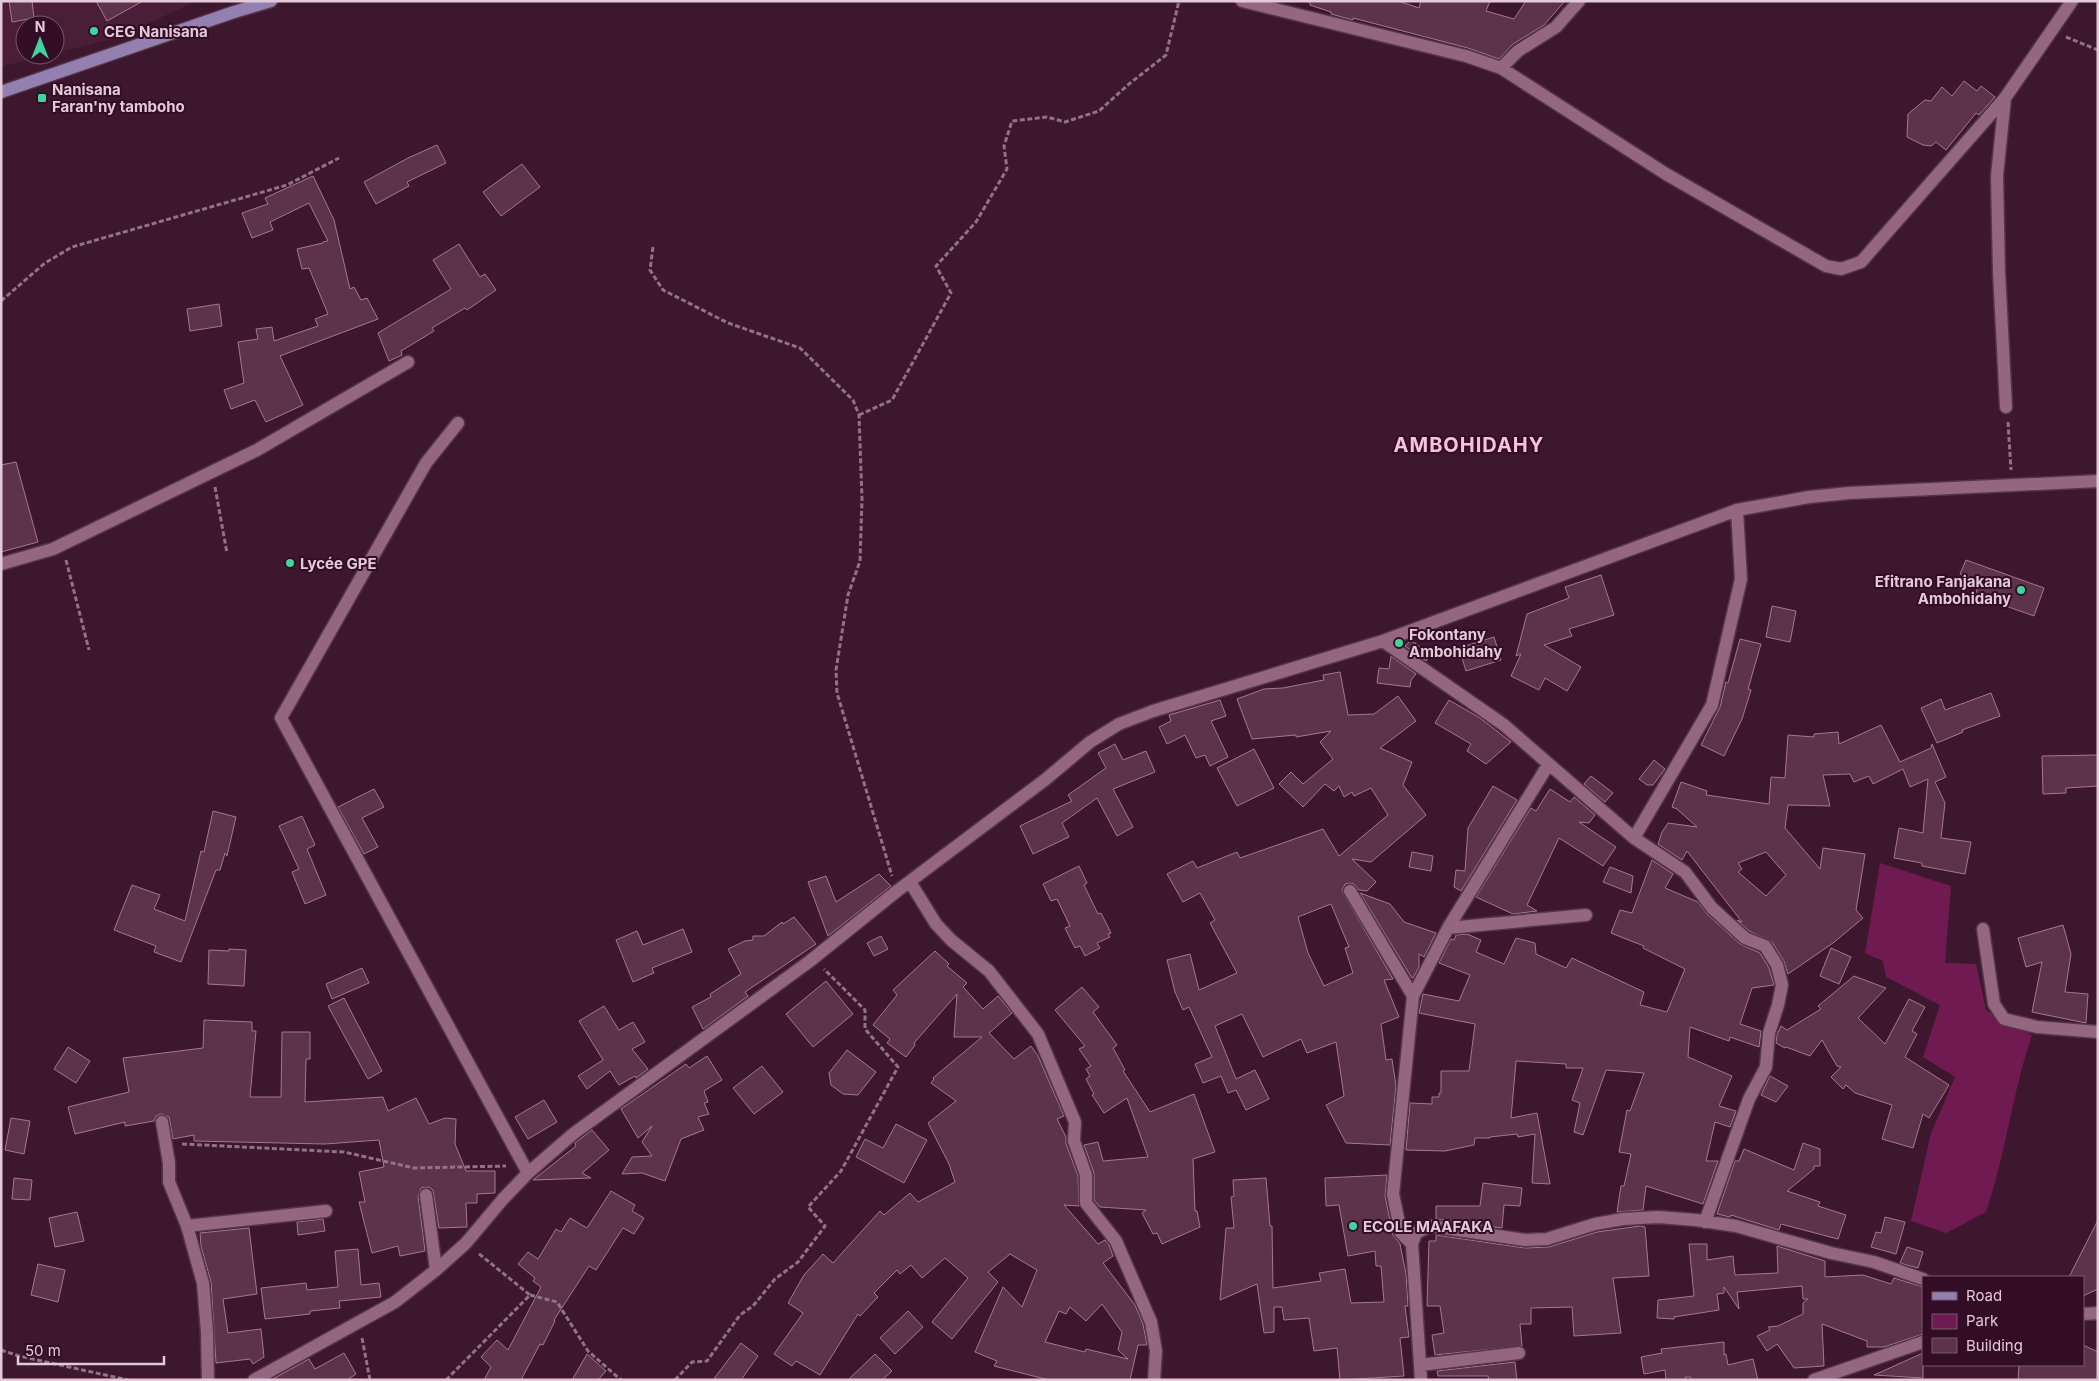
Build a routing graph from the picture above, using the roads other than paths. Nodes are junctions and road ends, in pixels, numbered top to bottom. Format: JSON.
{"nodes":[{"id":1,"x":271,"y":1,"type":"edge"},
{"id":2,"x":1242,"y":1,"type":"edge"},
{"id":3,"x":1579,"y":1,"type":"edge"},
{"id":4,"x":2072,"y":1,"type":"edge"},
{"id":5,"x":1501,"y":68,"type":"junction"},
{"id":6,"x":1,"y":92,"type":"edge"},
{"id":7,"x":2005,"y":98,"type":"junction"},
{"id":8,"x":408,"y":362,"type":"dead end"},
{"id":9,"x":2006,"y":407,"type":"road end"},
{"id":10,"x":458,"y":423,"type":"dead end"},
{"id":11,"x":2098,"y":481,"type":"edge"},
{"id":12,"x":1737,"y":510,"type":"junction"},
{"id":13,"x":1,"y":564,"type":"edge"},
{"id":14,"x":1383,"y":641,"type":"junction"},
{"id":15,"x":1548,"y":765,"type":"junction"},
{"id":16,"x":1634,"y":838,"type":"junction"},
{"id":17,"x":910,"y":882,"type":"junction"},
{"id":18,"x":1350,"y":891,"type":"dead end"},
{"id":19,"x":1586,"y":915,"type":"dead end"},
{"id":20,"x":1448,"y":928,"type":"junction"},
{"id":21,"x":1983,"y":929,"type":"dead end"},
{"id":22,"x":1413,"y":996,"type":"junction"},
{"id":23,"x":2098,"y":1032,"type":"edge"},
{"id":24,"x":162,"y":1122,"type":"dead end"},
{"id":25,"x":526,"y":1170,"type":"junction"},
{"id":26,"x":426,"y":1195,"type":"dead end"},
{"id":27,"x":326,"y":1211,"type":"dead end"},
{"id":28,"x":1705,"y":1222,"type":"junction"},
{"id":29,"x":187,"y":1226,"type":"junction"},
{"id":30,"x":1412,"y":1244,"type":"junction"},
{"id":31,"x":436,"y":1270,"type":"junction"},
{"id":32,"x":1922,"y":1279,"type":"edge"},
{"id":33,"x":2084,"y":1314,"type":"edge"},
{"id":34,"x":2098,"y":1314,"type":"edge"},
{"id":35,"x":1922,"y":1342,"type":"edge"},
{"id":36,"x":1519,"y":1353,"type":"dead end"},
{"id":37,"x":1420,"y":1365,"type":"junction"},
{"id":38,"x":208,"y":1380,"type":"edge"},
{"id":39,"x":254,"y":1380,"type":"edge"},
{"id":40,"x":1154,"y":1380,"type":"edge"},
{"id":41,"x":1421,"y":1380,"type":"edge"},
{"id":42,"x":1814,"y":1380,"type":"edge"}],
"edges":[{"from":1,"to":6,"type":"main road"},
{"from":2,"to":5,"type":"street"},
{"from":3,"to":5,"type":"street"},
{"from":4,"to":7,"type":"street"},
{"from":5,"to":7,"type":"street"},
{"from":7,"to":9,"type":"street"},
{"from":8,"to":13,"type":"street"},
{"from":10,"to":25,"type":"street"},
{"from":11,"to":12,"type":"street"},
{"from":12,"to":14,"type":"street"},
{"from":12,"to":16,"type":"street"},
{"from":14,"to":15,"type":"street"},
{"from":14,"to":17,"type":"street"},
{"from":15,"to":16,"type":"street"},
{"from":15,"to":20,"type":"street"},
{"from":16,"to":28,"type":"street"},
{"from":17,"to":25,"type":"street"},
{"from":17,"to":40,"type":"street"},
{"from":18,"to":22,"type":"street"},
{"from":19,"to":20,"type":"street"},
{"from":20,"to":22,"type":"street"},
{"from":21,"to":23,"type":"street"},
{"from":22,"to":30,"type":"street"},
{"from":24,"to":29,"type":"street"},
{"from":25,"to":31,"type":"street"},
{"from":26,"to":31,"type":"street"},
{"from":27,"to":29,"type":"street"},
{"from":28,"to":30,"type":"street"},
{"from":28,"to":32,"type":"street"},
{"from":29,"to":38,"type":"street"},
{"from":30,"to":37,"type":"street"},
{"from":31,"to":39,"type":"street"},
{"from":33,"to":34,"type":"street"},
{"from":35,"to":42,"type":"street"},
{"from":36,"to":37,"type":"street"},
{"from":37,"to":41,"type":"street"}]}
